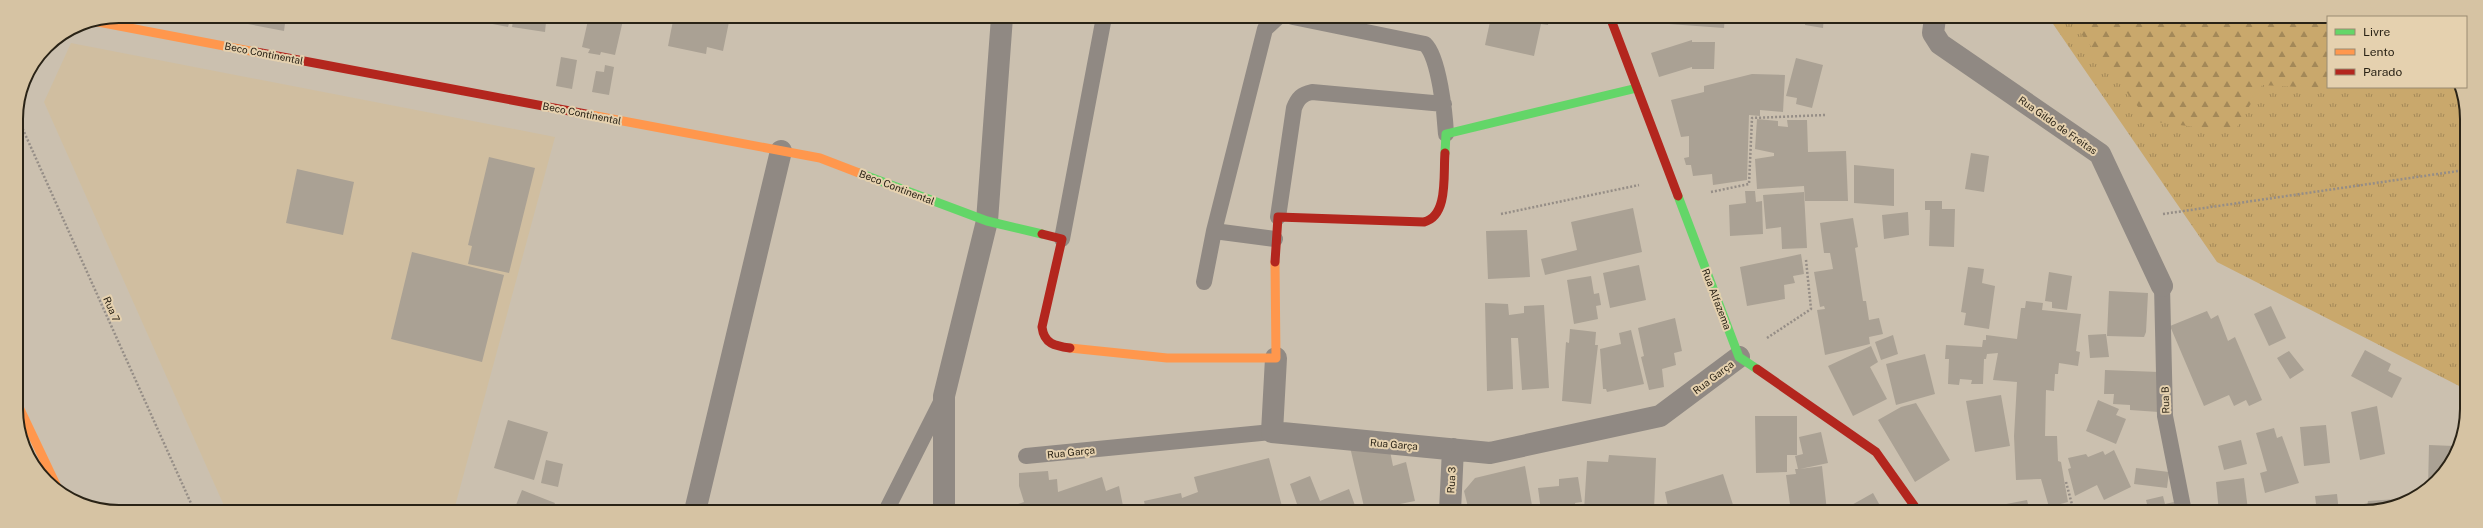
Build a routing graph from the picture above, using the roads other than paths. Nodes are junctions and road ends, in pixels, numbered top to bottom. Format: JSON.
{"nodes":[{"id":1,"x":1002,"y":23,"type":"edge"},
{"id":2,"x":1103,"y":23,"type":"edge"},
{"id":3,"x":1272,"y":23,"type":"edge"},
{"id":4,"x":1322,"y":23,"type":"edge"},
{"id":5,"x":1612,"y":23,"type":"edge"},
{"id":6,"x":1934,"y":23,"type":"edge"},
{"id":7,"x":108,"y":24,"type":"edge"},
{"id":8,"x":1637,"y":88,"type":"junction"},
{"id":9,"x":1444,"y":104,"type":"junction"},
{"id":10,"x":1446,"y":134,"type":"junction"},
{"id":11,"x":782,"y":151,"type":"junction"},
{"id":12,"x":1278,"y":217,"type":"junction"},
{"id":13,"x":987,"y":221,"type":"junction"},
{"id":14,"x":1214,"y":231,"type":"junction"},
{"id":15,"x":1275,"y":238,"type":"junction"},
{"id":16,"x":1062,"y":239,"type":"junction"},
{"id":17,"x":1204,"y":282,"type":"dead end"},
{"id":18,"x":2162,"y":286,"type":"joint"},
{"id":19,"x":1739,"y":357,"type":"junction"},
{"id":20,"x":1276,"y":358,"type":"junction"},
{"id":21,"x":944,"y":396,"type":"junction"},
{"id":22,"x":23,"y":417,"type":"edge"},
{"id":23,"x":1272,"y":432,"type":"junction"},
{"id":24,"x":1453,"y":449,"type":"junction"},
{"id":25,"x":1026,"y":456,"type":"dead end"},
{"id":26,"x":52,"y":478,"type":"edge"},
{"id":27,"x":696,"y":505,"type":"edge"},
{"id":28,"x":889,"y":505,"type":"edge"},
{"id":29,"x":944,"y":505,"type":"edge"},
{"id":30,"x":1450,"y":505,"type":"edge"},
{"id":31,"x":1914,"y":505,"type":"edge"},
{"id":32,"x":2183,"y":505,"type":"edge"}],
"edges":[{"from":1,"to":13,"type":"street"},
{"from":2,"to":16,"type":"lane"},
{"from":3,"to":14,"type":"lane"},
{"from":4,"to":9,"type":"lane"},
{"from":5,"to":8,"type":"street","name":"Rua Alfazema"},
{"from":6,"to":18,"type":"street","name":"Rua Gildo de Freitas"},
{"from":7,"to":11,"type":"street","name":"Beco Continental"},
{"from":8,"to":10,"type":"street"},
{"from":8,"to":19,"type":"street","name":"Rua Alfazema"},
{"from":9,"to":10,"type":"lane"},
{"from":9,"to":12,"type":"lane"},
{"from":10,"to":12,"type":"street"},
{"from":11,"to":13,"type":"street","name":"Beco Continental"},
{"from":11,"to":27,"type":"street"},
{"from":12,"to":15,"type":"street"},
{"from":13,"to":16,"type":"street","name":"Beco Continental"},
{"from":13,"to":21,"type":"street"},
{"from":14,"to":15,"type":"lane"},
{"from":14,"to":17,"type":"lane"},
{"from":15,"to":20,"type":"street"},
{"from":16,"to":20,"type":"street"},
{"from":18,"to":32,"type":"lane","name":"Rua B"},
{"from":19,"to":24,"type":"street","name":"Rua Garça"},
{"from":19,"to":31,"type":"street"},
{"from":20,"to":23,"type":"street"},
{"from":21,"to":28,"type":"lane"},
{"from":21,"to":29,"type":"street"},
{"from":22,"to":26,"type":"street"},
{"from":23,"to":24,"type":"street","name":"Rua Garça"},
{"from":23,"to":25,"type":"lane","name":"Rua Garça"},
{"from":24,"to":30,"type":"street","name":"Rua 3"}]}
